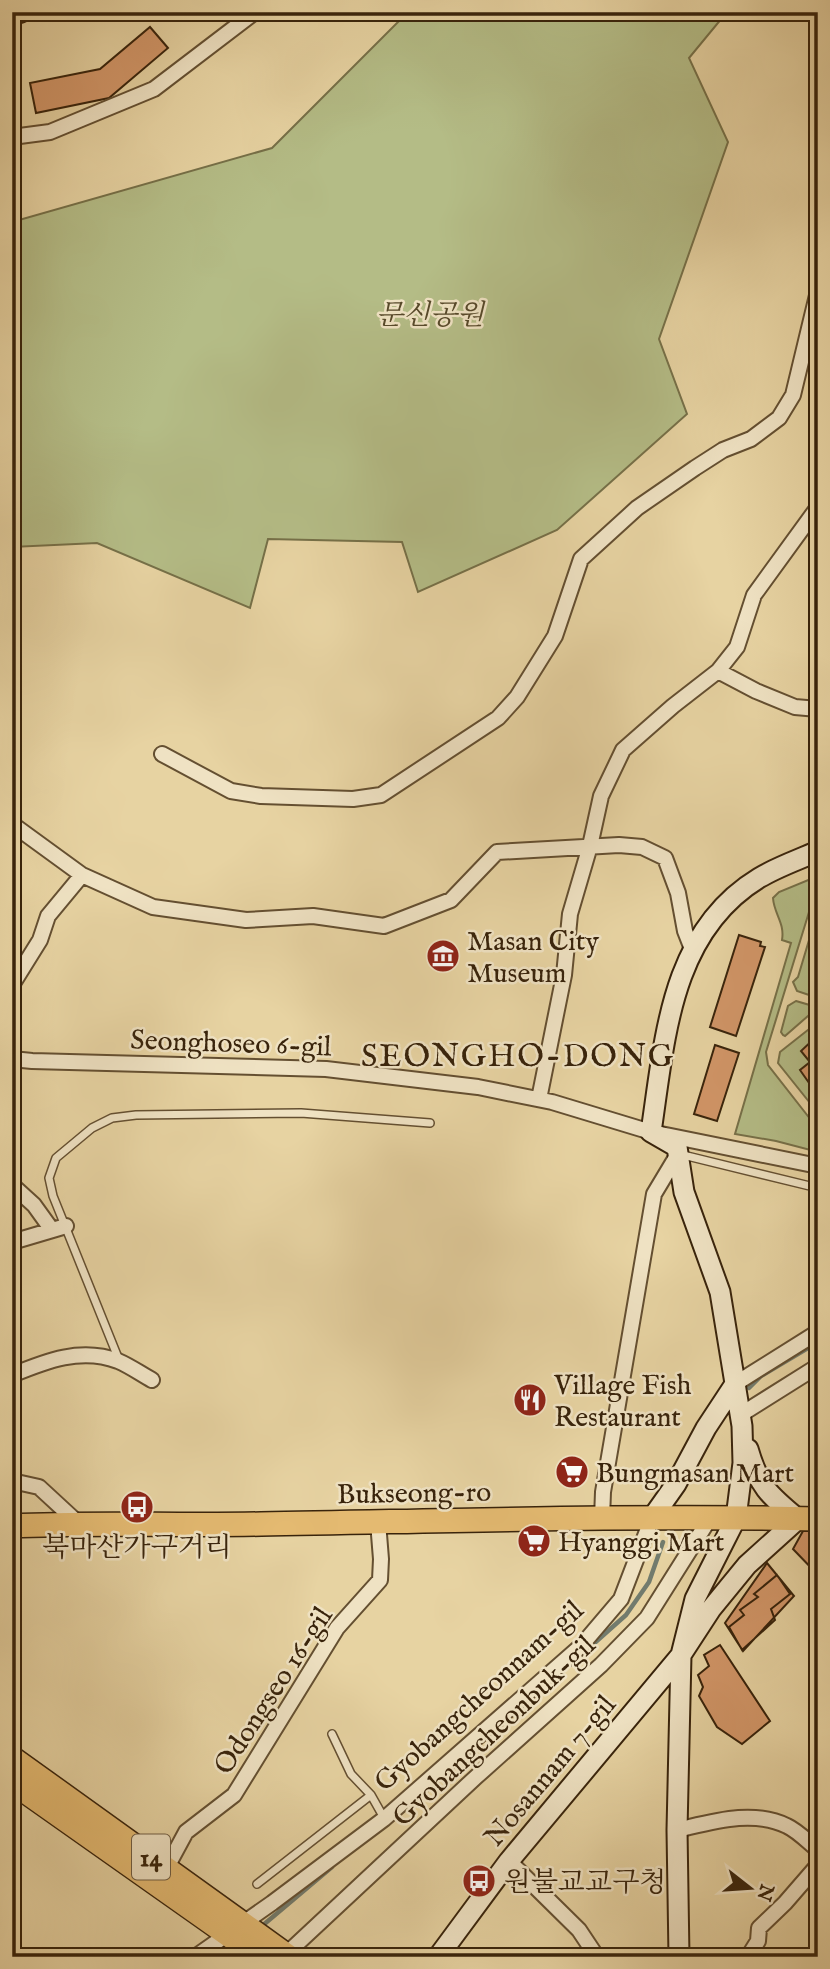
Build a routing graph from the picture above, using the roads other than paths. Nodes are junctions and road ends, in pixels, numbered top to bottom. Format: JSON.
{"nodes":[{"id":1,"x":21,"y":12,"type":"edge"},
{"id":2,"x":255,"y":12,"type":"edge"},
{"id":3,"x":12,"y":16,"type":"edge"},
{"id":4,"x":12,"y":137,"type":"edge"},
{"id":5,"x":818,"y":291,"type":"edge"},
{"id":6,"x":818,"y":507,"type":"edge"},
{"id":7,"x":718,"y":671,"type":"junction"},
{"id":8,"x":818,"y":709,"type":"edge"},
{"id":9,"x":162,"y":754,"type":"dead end"},
{"id":10,"x":12,"y":824,"type":"edge"},
{"id":11,"x":590,"y":846,"type":"junction"},
{"id":12,"x":818,"y":851,"type":"edge"},
{"id":13,"x":82,"y":876,"type":"junction"},
{"id":14,"x":691,"y":949,"type":"junction"},
{"id":15,"x":12,"y":985,"type":"edge"},
{"id":16,"x":12,"y":1059,"type":"edge"},
{"id":17,"x":538,"y":1099,"type":"junction"},
{"id":18,"x":430,"y":1123,"type":"dead end"},
{"id":19,"x":651,"y":1132,"type":"junction"},
{"id":20,"x":678,"y":1154,"type":"junction"},
{"id":21,"x":818,"y":1166,"type":"edge"},
{"id":22,"x":12,"y":1185,"type":"edge"},
{"id":23,"x":818,"y":1188,"type":"edge"},
{"id":24,"x":59,"y":1228,"type":"junction"},
{"id":25,"x":12,"y":1242,"type":"edge"},
{"id":26,"x":818,"y":1332,"type":"edge"},
{"id":27,"x":120,"y":1362,"type":"junction"},
{"id":28,"x":818,"y":1366,"type":"edge"},
{"id":29,"x":12,"y":1375,"type":"edge"},
{"id":30,"x":152,"y":1380,"type":"dead end"},
{"id":31,"x":735,"y":1384,"type":"junction"},
{"id":32,"x":741,"y":1420,"type":"junction"},
{"id":33,"x":12,"y":1480,"type":"edge"},
{"id":34,"x":602,"y":1518,"type":"junction"},
{"id":35,"x":652,"y":1518,"type":"junction"},
{"id":36,"x":710,"y":1518,"type":"junction"},
{"id":37,"x":736,"y":1518,"type":"junction"},
{"id":38,"x":808,"y":1519,"type":"edge"},
{"id":39,"x":378,"y":1522,"type":"junction"},
{"id":40,"x":78,"y":1523,"type":"junction"},
{"id":41,"x":12,"y":1526,"type":"edge"},
{"id":42,"x":681,"y":1655,"type":"junction"},
{"id":43,"x":332,"y":1734,"type":"dead end"},
{"id":44,"x":12,"y":1758,"type":"edge"},
{"id":45,"x":12,"y":1783,"type":"edge"},
{"id":46,"x":370,"y":1795,"type":"junction"},
{"id":47,"x":384,"y":1819,"type":"junction"},
{"id":48,"x":677,"y":1830,"type":"junction"},
{"id":49,"x":818,"y":1850,"type":"edge"},
{"id":50,"x":509,"y":1861,"type":"junction"},
{"id":51,"x":818,"y":1865,"type":"edge"},
{"id":52,"x":166,"y":1869,"type":"junction"},
{"id":53,"x":257,"y":1884,"type":"dead end"},
{"id":54,"x":234,"y":1928,"type":"junction"},
{"id":55,"x":286,"y":1956,"type":"edge"},
{"id":56,"x":195,"y":1957,"type":"edge"},
{"id":57,"x":260,"y":1957,"type":"edge"},
{"id":58,"x":438,"y":1957,"type":"edge"},
{"id":59,"x":597,"y":1957,"type":"edge"},
{"id":60,"x":679,"y":1957,"type":"edge"},
{"id":61,"x":748,"y":1957,"type":"edge"}],
"edges":[{"from":1,"to":3,"type":"main road"},
{"from":2,"to":4,"type":"street"},
{"from":5,"to":9,"type":"street"},
{"from":6,"to":7,"type":"street"},
{"from":7,"to":8,"type":"street"},
{"from":7,"to":11,"type":"street"},
{"from":10,"to":13,"type":"street"},
{"from":11,"to":13,"type":"street"},
{"from":11,"to":14,"type":"street"},
{"from":11,"to":17,"type":"street"},
{"from":12,"to":14,"type":"main road"},
{"from":13,"to":15,"type":"street"},
{"from":14,"to":19,"type":"main road"},
{"from":16,"to":17,"type":"street","name":"Seonghoseo 6-gil"},
{"from":17,"to":19,"type":"street","name":"Seonghoseo 6-gil"},
{"from":18,"to":24,"type":"lane"},
{"from":19,"to":20,"type":"main road"},
{"from":19,"to":21,"type":"street","name":"Seonghoseo 6-gil"},
{"from":20,"to":23,"type":"lane"},
{"from":20,"to":31,"type":"main road"},
{"from":20,"to":34,"type":"street"},
{"from":22,"to":24,"type":"street"},
{"from":24,"to":25,"type":"street"},
{"from":24,"to":27,"type":"lane"},
{"from":26,"to":31,"type":"street","name":"Gyobangcheonnam-gil"},
{"from":27,"to":29,"type":"street"},
{"from":27,"to":30,"type":"street"},
{"from":28,"to":32,"type":"street"},
{"from":31,"to":32,"type":"main road"},
{"from":31,"to":35,"type":"main road","name":"Gyobangcheonnam-gil"},
{"from":32,"to":37,"type":"main road"},
{"from":32,"to":38,"type":"main road"},
{"from":33,"to":40,"type":"street"},
{"from":34,"to":35,"type":"main road","name":"Bukseong-ro"},
{"from":34,"to":39,"type":"main road","name":"Bukseong-ro"},
{"from":35,"to":36,"type":"main road","name":"Bukseong-ro"},
{"from":35,"to":47,"type":"street","name":"Gyobangcheonnam-gil"},
{"from":36,"to":37,"type":"main road","name":"Bukseong-ro"},
{"from":36,"to":55,"type":"street","name":"Gyobangcheonbuk-gil"},
{"from":37,"to":38,"type":"main road","name":"Bukseong-ro"},
{"from":37,"to":42,"type":"main road"},
{"from":38,"to":42,"type":"main road","name":"Nosannam 7-gil"},
{"from":39,"to":40,"type":"main road","name":"Bukseong-ro"},
{"from":39,"to":52,"type":"street","name":"Odongseo 16-gil"},
{"from":40,"to":41,"type":"main road","name":"Bukseong-ro"},
{"from":42,"to":48,"type":"main road"},
{"from":42,"to":50,"type":"main road","name":"Nosannam 7-gil"},
{"from":43,"to":46,"type":"lane"},
{"from":44,"to":52,"type":"main road","number":"14"},
{"from":45,"to":54,"type":"main road","number":"14"},
{"from":46,"to":47,"type":"lane"},
{"from":46,"to":53,"type":"lane"},
{"from":47,"to":54,"type":"street","name":"Gyobangcheonnam-gil"},
{"from":48,"to":49,"type":"street"},
{"from":48,"to":60,"type":"main road"},
{"from":50,"to":58,"type":"main road","name":"Nosannam 7-gil"},
{"from":50,"to":59,"type":"street"},
{"from":51,"to":61,"type":"street"},
{"from":52,"to":54,"type":"main road","number":"14"},
{"from":54,"to":55,"type":"main road","number":"14"},
{"from":54,"to":56,"type":"street","name":"Gyobangcheonnam-gil"},
{"from":54,"to":57,"type":"main road","number":"14"}]}
